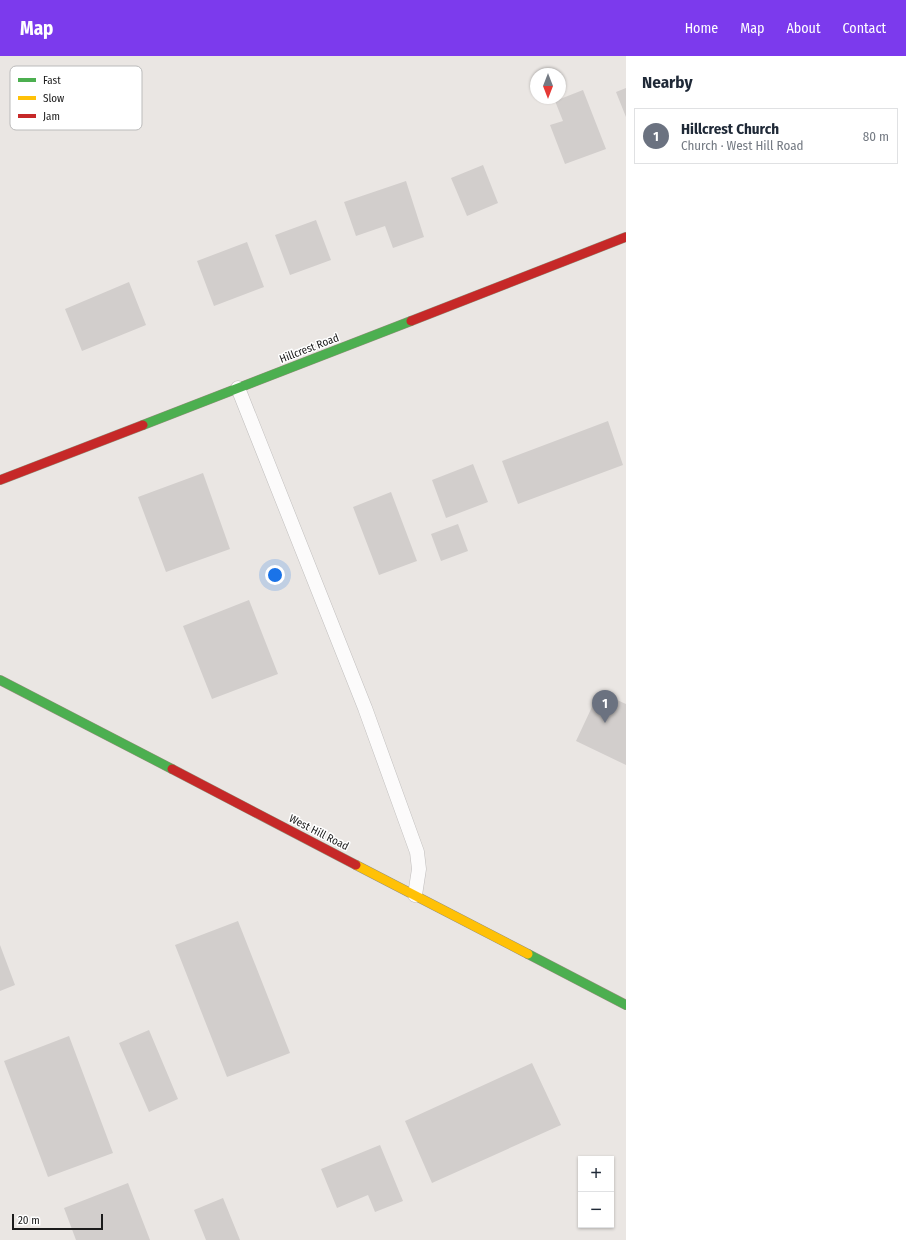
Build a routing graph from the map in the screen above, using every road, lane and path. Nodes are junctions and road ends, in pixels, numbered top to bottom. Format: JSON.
{"nodes":[{"id":1,"x":626,"y":237,"type":"edge"},
{"id":2,"x":238,"y":388,"type":"junction"},
{"id":3,"x":0,"y":480,"type":"edge"},
{"id":4,"x":0,"y":680,"type":"edge"},
{"id":5,"x":415,"y":895,"type":"junction"},
{"id":6,"x":626,"y":1005,"type":"edge"}],
"edges":[{"from":1,"to":2,"type":"street","name":"Hillcrest Road"},
{"from":2,"to":3,"type":"street","name":"Hillcrest Road"},
{"from":2,"to":5,"type":"lane"},
{"from":4,"to":5,"type":"street","name":"West Hill Road"},
{"from":5,"to":6,"type":"street","name":"West Hill Road"}]}
